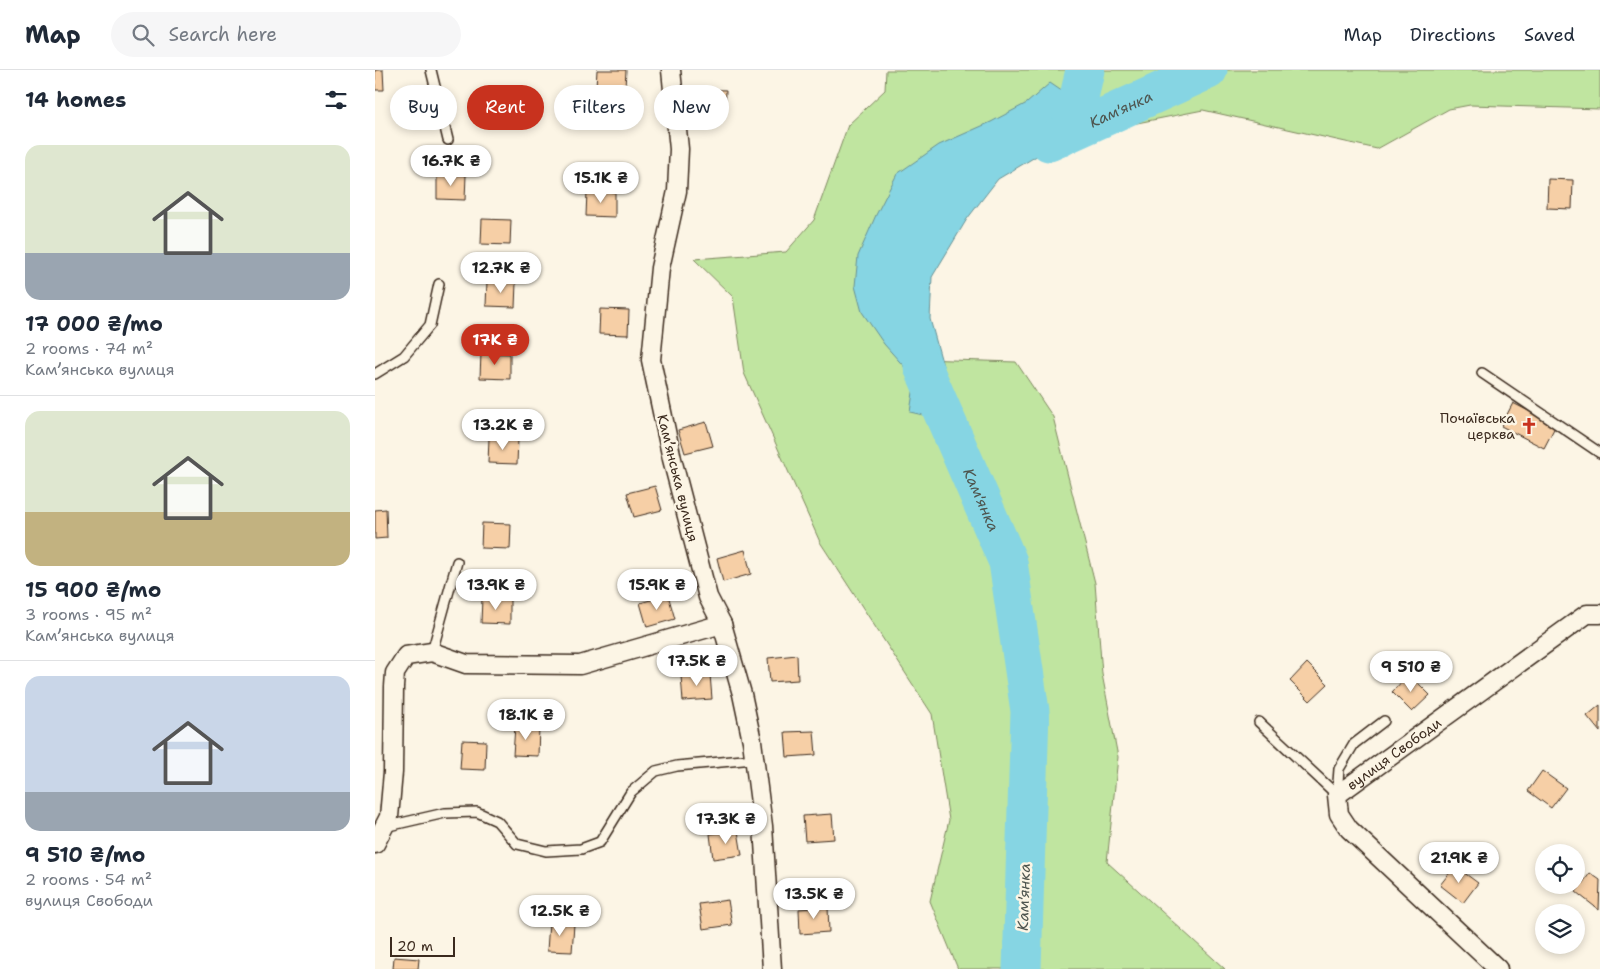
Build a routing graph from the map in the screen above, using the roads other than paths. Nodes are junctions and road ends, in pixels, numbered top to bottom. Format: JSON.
{"nodes":[{"id":1,"x":431,"y":70,"type":"edge"},
{"id":2,"x":671,"y":70,"type":"edge"},
{"id":3,"x":448,"y":140,"type":"dead end"},
{"id":4,"x":439,"y":284,"type":"dead end"},
{"id":5,"x":1482,"y":373,"type":"dead end"},
{"id":6,"x":375,"y":374,"type":"edge"},
{"id":7,"x":1600,"y":453,"type":"edge"},
{"id":8,"x":457,"y":562,"type":"dead end"},
{"id":9,"x":1600,"y":614,"type":"edge"},
{"id":10,"x":723,"y":624,"type":"junction"},
{"id":11,"x":432,"y":652,"type":"junction"},
{"id":12,"x":1384,"y":721,"type":"dead end"},
{"id":13,"x":1259,"y":722,"type":"dead end"},
{"id":14,"x":754,"y":759,"type":"junction"},
{"id":15,"x":1337,"y":795,"type":"junction"},
{"id":16,"x":384,"y":828,"type":"junction"},
{"id":17,"x":375,"y":844,"type":"edge"},
{"id":18,"x":772,"y":969,"type":"edge"},
{"id":19,"x":1498,"y":969,"type":"edge"}],
"edges":[{"from":1,"to":3,"type":"lane"},
{"from":2,"to":10,"type":"street","name":"Камʼянська вулиця"},
{"from":4,"to":6,"type":"lane"},
{"from":5,"to":7,"type":"lane"},
{"from":8,"to":11,"type":"lane"},
{"from":9,"to":15,"type":"street","name":"вулиця Свободи"},
{"from":10,"to":11,"type":"street"},
{"from":10,"to":14,"type":"street","name":"Камʼянська вулиця"},
{"from":11,"to":16,"type":"street"},
{"from":12,"to":15,"type":"lane"},
{"from":13,"to":15,"type":"lane"},
{"from":14,"to":16,"type":"lane"},
{"from":14,"to":18,"type":"street","name":"Камʼянська вулиця"},
{"from":15,"to":19,"type":"street"},
{"from":16,"to":17,"type":"street"}]}
